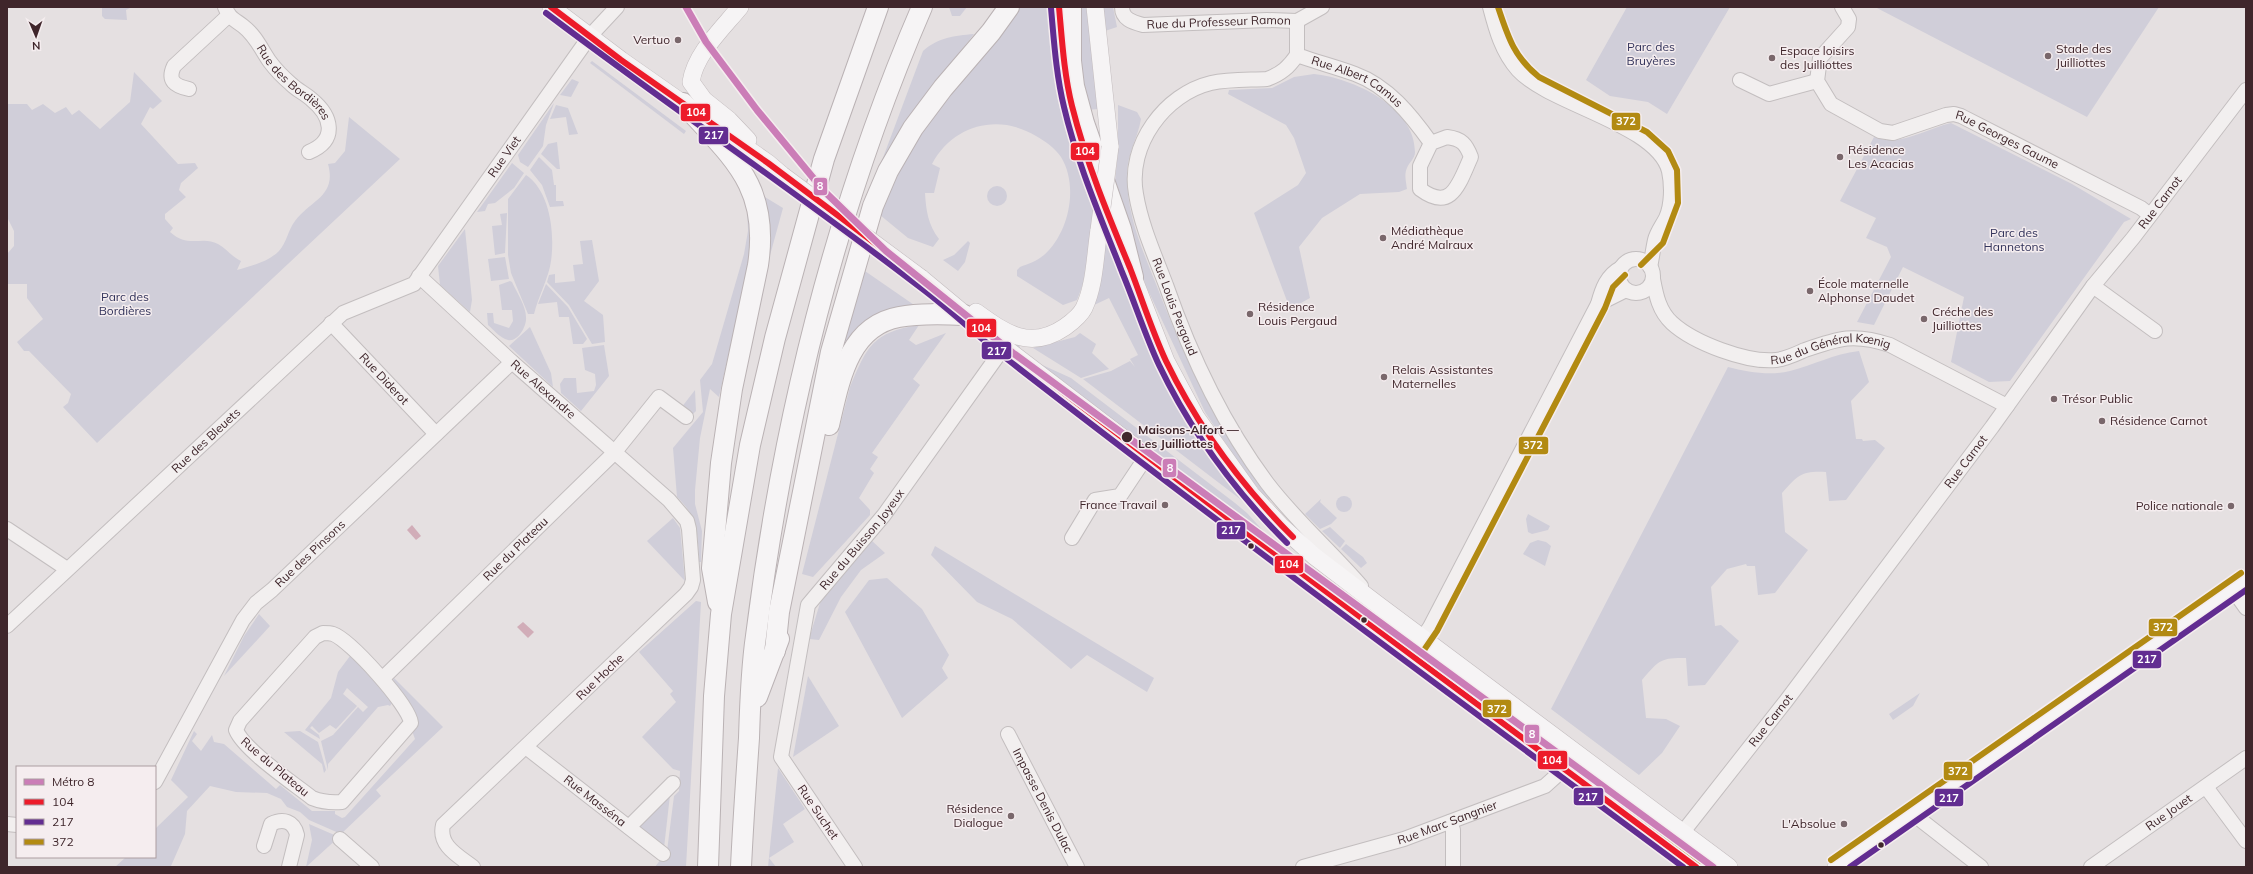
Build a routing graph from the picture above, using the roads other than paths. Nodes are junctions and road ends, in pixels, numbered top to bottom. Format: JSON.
{"nodes":[{"id":1,"x":551,"y":7,"type":"edge"},
{"id":2,"x":616,"y":7,"type":"edge"},
{"id":3,"x":740,"y":7,"type":"edge"},
{"id":4,"x":878,"y":7,"type":"edge"},
{"id":5,"x":922,"y":7,"type":"edge"},
{"id":6,"x":1008,"y":7,"type":"edge"},
{"id":7,"x":1059,"y":7,"type":"edge"},
{"id":8,"x":1071,"y":7,"type":"edge"},
{"id":9,"x":1095,"y":7,"type":"edge"},
{"id":10,"x":1122,"y":7,"type":"edge"},
{"id":11,"x":1322,"y":7,"type":"edge"},
{"id":12,"x":1490,"y":7,"type":"edge"},
{"id":13,"x":1842,"y":7,"type":"edge"},
{"id":14,"x":226,"y":12,"type":"edge"},
{"id":15,"x":1297,"y":21,"type":"junction"},
{"id":16,"x":590,"y":36,"type":"junction"},
{"id":17,"x":1297,"y":54,"type":"junction"},
{"id":18,"x":1740,"y":80,"type":"dead end"},
{"id":19,"x":1818,"y":81,"type":"junction"},
{"id":20,"x":189,"y":89,"type":"dead end"},
{"id":21,"x":2246,"y":90,"type":"edge"},
{"id":22,"x":683,"y":103,"type":"junction"},
{"id":23,"x":1431,"y":143,"type":"junction"},
{"id":24,"x":309,"y":152,"type":"dead end"},
{"id":25,"x":768,"y":163,"type":"junction"},
{"id":26,"x":2150,"y":215,"type":"junction"},
{"id":27,"x":1656,"y":239,"type":"junction"},
{"id":28,"x":1635,"y":259,"type":"junction"},
{"id":29,"x":1621,"y":268,"type":"junction"},
{"id":30,"x":1652,"y":273,"type":"junction"},
{"id":31,"x":419,"y":276,"type":"junction"},
{"id":32,"x":1133,"y":277,"type":"junction"},
{"id":33,"x":925,"y":281,"type":"junction"},
{"id":34,"x":2093,"y":286,"type":"junction"},
{"id":35,"x":1626,"y":290,"type":"junction"},
{"id":36,"x":1640,"y":292,"type":"junction"},
{"id":37,"x":1658,"y":303,"type":"junction"},
{"id":38,"x":1598,"y":304,"type":"junction"},
{"id":39,"x":964,"y":315,"type":"junction"},
{"id":40,"x":331,"y":323,"type":"junction"},
{"id":41,"x":2155,"y":331,"type":"dead end"},
{"id":42,"x":1004,"y":347,"type":"junction"},
{"id":43,"x":512,"y":362,"type":"junction"},
{"id":44,"x":2007,"y":406,"type":"junction"},
{"id":45,"x":686,"y":417,"type":"dead end"},
{"id":46,"x":436,"y":434,"type":"junction"},
{"id":47,"x":614,"y":453,"type":"junction"},
{"id":48,"x":1148,"y":457,"type":"junction"},
{"id":49,"x":669,"y":500,"type":"joint"},
{"id":50,"x":7,"y":529,"type":"edge"},
{"id":51,"x":1072,"y":538,"type":"dead end"},
{"id":52,"x":67,"y":570,"type":"junction"},
{"id":53,"x":2240,"y":583,"type":"edge"},
{"id":54,"x":1375,"y":603,"type":"junction"},
{"id":55,"x":2246,"y":608,"type":"edge"},
{"id":56,"x":721,"y":614,"type":"junction"},
{"id":57,"x":7,"y":626,"type":"edge"},
{"id":58,"x":1422,"y":637,"type":"junction"},
{"id":59,"x":775,"y":651,"type":"junction"},
{"id":60,"x":1411,"y":655,"type":"junction"},
{"id":61,"x":383,"y":678,"type":"junction"},
{"id":62,"x":750,"y":718,"type":"junction"},
{"id":63,"x":1008,"y":734,"type":"dead end"},
{"id":64,"x":527,"y":748,"type":"junction"},
{"id":65,"x":1575,"y":752,"type":"junction"},
{"id":66,"x":781,"y":757,"type":"joint"},
{"id":67,"x":2246,"y":758,"type":"edge"},
{"id":68,"x":1562,"y":768,"type":"junction"},
{"id":69,"x":156,"y":780,"type":"edge"},
{"id":70,"x":673,"y":783,"type":"dead end"},
{"id":71,"x":2206,"y":787,"type":"junction"},
{"id":72,"x":1915,"y":811,"type":"junction"},
{"id":73,"x":1450,"y":822,"type":"junction"},
{"id":74,"x":629,"y":827,"type":"junction"},
{"id":75,"x":1683,"y":832,"type":"junction"},
{"id":76,"x":340,"y":839,"type":"dead end"},
{"id":77,"x":1661,"y":841,"type":"junction"},
{"id":78,"x":2246,"y":841,"type":"edge"},
{"id":79,"x":264,"y":846,"type":"dead end"},
{"id":80,"x":663,"y":854,"type":"dead end"},
{"id":81,"x":1329,"y":863,"type":"edge"},
{"id":82,"x":289,"y":867,"type":"edge"},
{"id":83,"x":372,"y":867,"type":"edge"},
{"id":84,"x":473,"y":867,"type":"edge"},
{"id":85,"x":708,"y":867,"type":"edge"},
{"id":86,"x":741,"y":867,"type":"edge"},
{"id":87,"x":855,"y":867,"type":"edge"},
{"id":88,"x":1077,"y":867,"type":"edge"},
{"id":89,"x":1303,"y":867,"type":"edge"},
{"id":90,"x":1453,"y":867,"type":"edge"},
{"id":91,"x":1696,"y":867,"type":"edge"},
{"id":92,"x":1729,"y":867,"type":"edge"},
{"id":93,"x":1836,"y":867,"type":"edge"},
{"id":94,"x":1981,"y":867,"type":"edge"},
{"id":95,"x":2091,"y":867,"type":"edge"}],
"edges":[{"from":1,"to":16,"type":"main road"},
{"from":2,"to":16,"type":"street","name":"Rue Viet"},
{"from":3,"to":25,"type":"main road"},
{"from":4,"to":56,"type":"highway"},
{"from":5,"to":62,"type":"highway"},
{"from":6,"to":59,"type":"highway"},
{"from":7,"to":32,"type":"main road"},
{"from":8,"to":32,"type":"highway"},
{"from":9,"to":33,"type":"main road","bridge":true},
{"from":10,"to":15,"type":"street","name":"Rue du Professeur Ramon"},
{"from":11,"to":15,"type":"street","name":"Rue du Professeur Ramon"},
{"from":12,"to":27,"type":"street"},
{"from":13,"to":19,"type":"street"},
{"from":14,"to":20,"type":"street","name":"Rue des Bordières"},
{"from":14,"to":24,"type":"street","name":"Rue des Bordières"},
{"from":15,"to":17,"type":"street","name":"Rue Albert Camus"},
{"from":16,"to":22,"type":"main road"},
{"from":16,"to":31,"type":"street","name":"Rue Viet"},
{"from":17,"to":23,"type":"street","name":"Rue Albert Camus"},
{"from":17,"to":54,"type":"street","name":"Rue Louis Pergaud"},
{"from":18,"to":19,"type":"street"},
{"from":19,"to":26,"type":"street","name":"Rue Georges Gaume"},
{"from":21,"to":26,"type":"street","name":"Rue Carnot"},
{"from":22,"to":25,"type":"main road"},
{"from":22,"to":56,"type":"highway"},
{"from":23,"to":23,"type":"street"},
{"from":25,"to":33,"type":"main road","bridge":true},
{"from":26,"to":34,"type":"street","name":"Rue Carnot"},
{"from":27,"to":28,"type":"street"},
{"from":27,"to":30,"type":"street"},
{"from":28,"to":29,"type":"street"},
{"from":28,"to":30,"type":"street"},
{"from":29,"to":35,"type":"street"},
{"from":29,"to":38,"type":"street"},
{"from":30,"to":36,"type":"street"},
{"from":30,"to":37,"type":"street","name":"Rue du Général Kœnig"},
{"from":31,"to":40,"type":"street","name":"Rue des Bleuets"},
{"from":31,"to":43,"type":"street","name":"Rue Alexandre"},
{"from":32,"to":54,"type":"main road"},
{"from":33,"to":39,"type":"main road"},
{"from":34,"to":41,"type":"street"},
{"from":34,"to":44,"type":"street","name":"Rue Carnot"},
{"from":35,"to":36,"type":"street"},
{"from":35,"to":38,"type":"street"},
{"from":36,"to":37,"type":"street","name":"Rue du Général Kœnig"},
{"from":37,"to":44,"type":"street","name":"Rue du Général Kœnig"},
{"from":38,"to":58,"type":"street"},
{"from":39,"to":42,"type":"main road"},
{"from":39,"to":59,"type":"highway"},
{"from":40,"to":46,"type":"street","name":"Rue Diderot"},
{"from":40,"to":52,"type":"street","name":"Rue des Bleuets"},
{"from":42,"to":48,"type":"main road"},
{"from":42,"to":66,"type":"street","name":"Rue du Buisson Joyeux"},
{"from":43,"to":46,"type":"street","name":"Rue des Pinsons"},
{"from":43,"to":47,"type":"street","name":"Rue Alexandre"},
{"from":44,"to":75,"type":"street","name":"Rue Carnot"},
{"from":45,"to":47,"type":"street","name":"Rue du Plateau"},
{"from":46,"to":69,"type":"street","name":"Rue des Pinsons"},
{"from":47,"to":49,"type":"street","name":"Rue Alexandre"},
{"from":47,"to":61,"type":"street","name":"Rue du Plateau"},
{"from":48,"to":51,"type":"street"},
{"from":48,"to":60,"type":"main road"},
{"from":49,"to":64,"type":"street","name":"Rue Hoche"},
{"from":50,"to":52,"type":"street"},
{"from":52,"to":57,"type":"street","name":"Rue des Bleuets"},
{"from":53,"to":55,"type":"street"},
{"from":53,"to":72,"type":"main road"},
{"from":54,"to":58,"type":"main road"},
{"from":56,"to":85,"type":"highway"},
{"from":58,"to":60,"type":"street"},
{"from":58,"to":65,"type":"main road"},
{"from":59,"to":62,"type":"highway"},
{"from":60,"to":68,"type":"main road"},
{"from":61,"to":61,"type":"street","name":"Rue du Plateau"},
{"from":62,"to":86,"type":"highway"},
{"from":63,"to":88,"type":"street","name":"Impasse Denis Dulac"},
{"from":64,"to":74,"type":"street","name":"Rue Masséna"},
{"from":64,"to":84,"type":"street","name":"Rue Hoche"},
{"from":65,"to":68,"type":"street","name":"Rue Marc Sangnier"},
{"from":65,"to":75,"type":"main road"},
{"from":66,"to":87,"type":"street","name":"Rue Suchet"},
{"from":67,"to":71,"type":"street","name":"Rue Jouet"},
{"from":68,"to":73,"type":"street","name":"Rue Marc Sangnier"},
{"from":68,"to":77,"type":"main road"},
{"from":70,"to":74,"type":"street"},
{"from":71,"to":78,"type":"street"},
{"from":71,"to":95,"type":"street","name":"Rue Jouet"},
{"from":72,"to":93,"type":"main road"},
{"from":72,"to":94,"type":"street"},
{"from":73,"to":81,"type":"street","name":"Rue Marc Sangnier"},
{"from":73,"to":90,"type":"street"},
{"from":74,"to":80,"type":"street","name":"Rue Masséna"},
{"from":75,"to":77,"type":"main road"},
{"from":75,"to":92,"type":"main road"},
{"from":76,"to":83,"type":"street"},
{"from":77,"to":91,"type":"main road"},
{"from":79,"to":82,"type":"street"},
{"from":81,"to":89,"type":"street","name":"Rue Marc Sangnier"}]}
